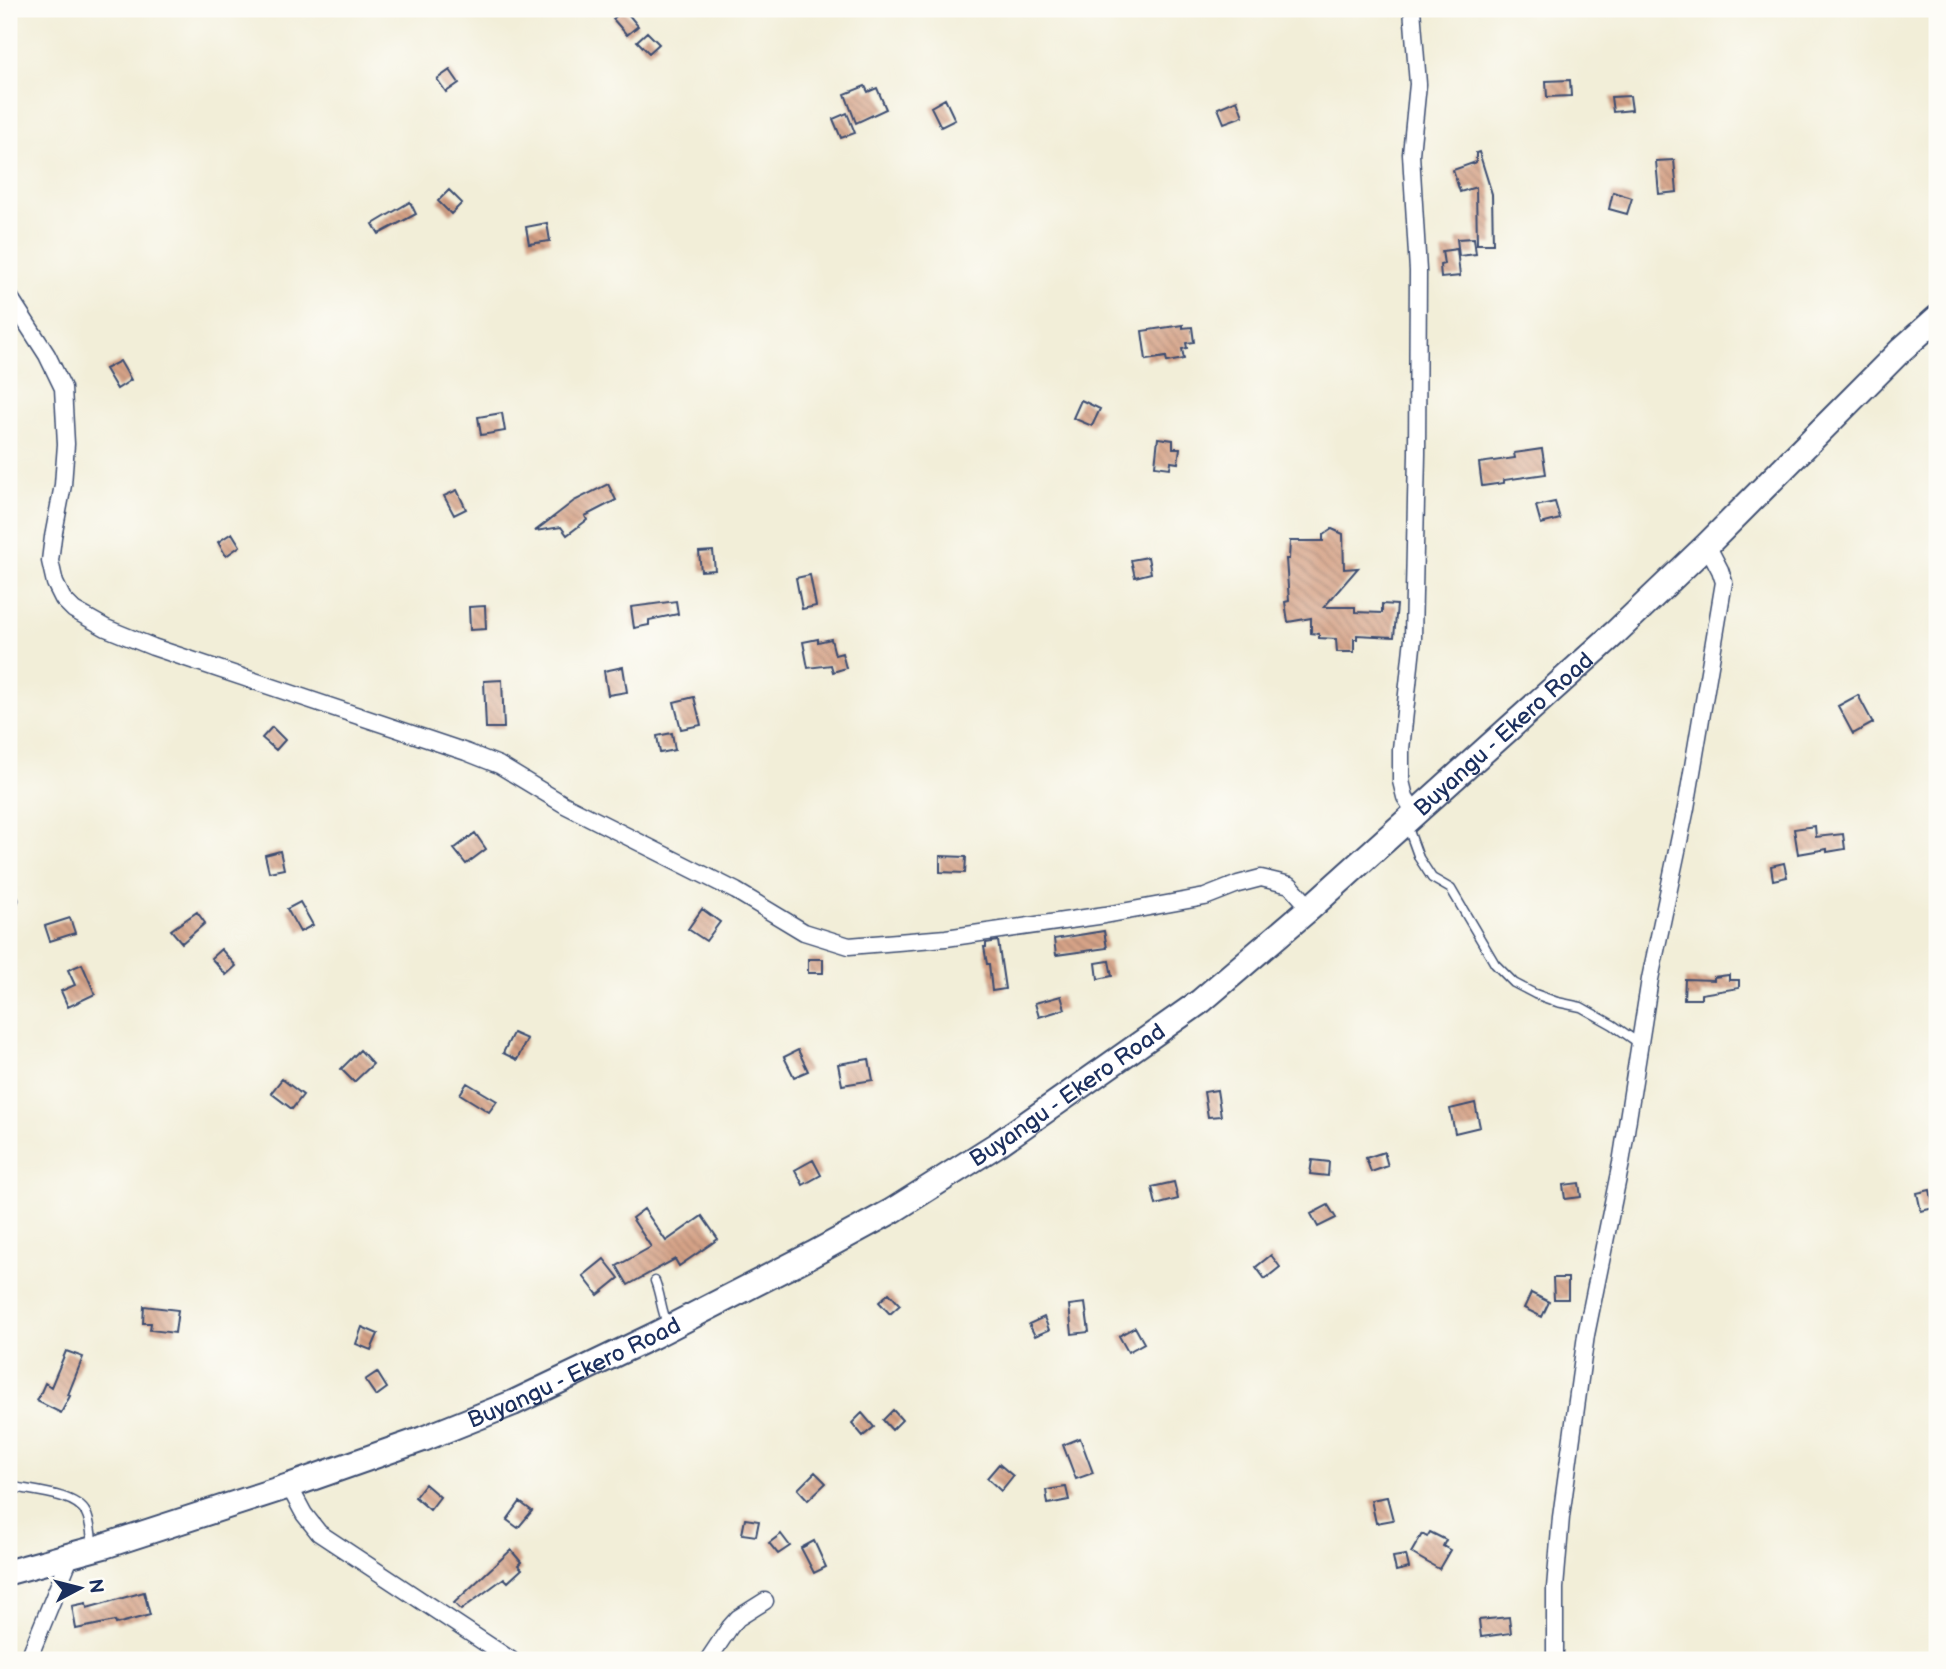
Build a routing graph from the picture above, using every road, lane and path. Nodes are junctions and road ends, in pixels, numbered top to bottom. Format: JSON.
{"nodes":[{"id":1,"x":1412,"y":9,"type":"edge"},
{"id":2,"x":9,"y":296,"type":"edge"},
{"id":3,"x":1937,"y":318,"type":"edge"},
{"id":4,"x":1707,"y":545,"type":"junction"},
{"id":5,"x":1411,"y":818,"type":"junction"},
{"id":6,"x":1310,"y":908,"type":"junction"},
{"id":7,"x":1640,"y":1044,"type":"junction"},
{"id":8,"x":655,"y":1281,"type":"dead end"},
{"id":9,"x":669,"y":1328,"type":"junction"},
{"id":10,"x":9,"y":1486,"type":"edge"},
{"id":11,"x":289,"y":1486,"type":"junction"},
{"id":12,"x":83,"y":1552,"type":"junction"},
{"id":13,"x":9,"y":1572,"type":"edge"},
{"id":14,"x":765,"y":1601,"type":"dead end"},
{"id":15,"x":28,"y":1660,"type":"edge"},
{"id":16,"x":511,"y":1660,"type":"edge"},
{"id":17,"x":708,"y":1660,"type":"edge"},
{"id":18,"x":1555,"y":1660,"type":"edge"}],
"edges":[{"from":1,"to":5,"type":"street"},
{"from":2,"to":6,"type":"street"},
{"from":3,"to":4,"type":"main road","name":"Buyangu - Ekero Road"},
{"from":4,"to":5,"type":"main road","name":"Buyangu - Ekero Road"},
{"from":4,"to":7,"type":"street"},
{"from":5,"to":6,"type":"main road","name":"Buyangu - Ekero Road"},
{"from":5,"to":7,"type":"lane"},
{"from":6,"to":9,"type":"main road","name":"Buyangu - Ekero Road"},
{"from":7,"to":18,"type":"street"},
{"from":8,"to":9,"type":"lane"},
{"from":9,"to":11,"type":"main road","name":"Buyangu - Ekero Road"},
{"from":10,"to":12,"type":"lane"},
{"from":11,"to":12,"type":"main road","name":"Buyangu - Ekero Road"},
{"from":11,"to":16,"type":"street"},
{"from":12,"to":13,"type":"main road","name":"Buyangu - Ekero Road"},
{"from":12,"to":15,"type":"street"},
{"from":14,"to":17,"type":"street"}]}
